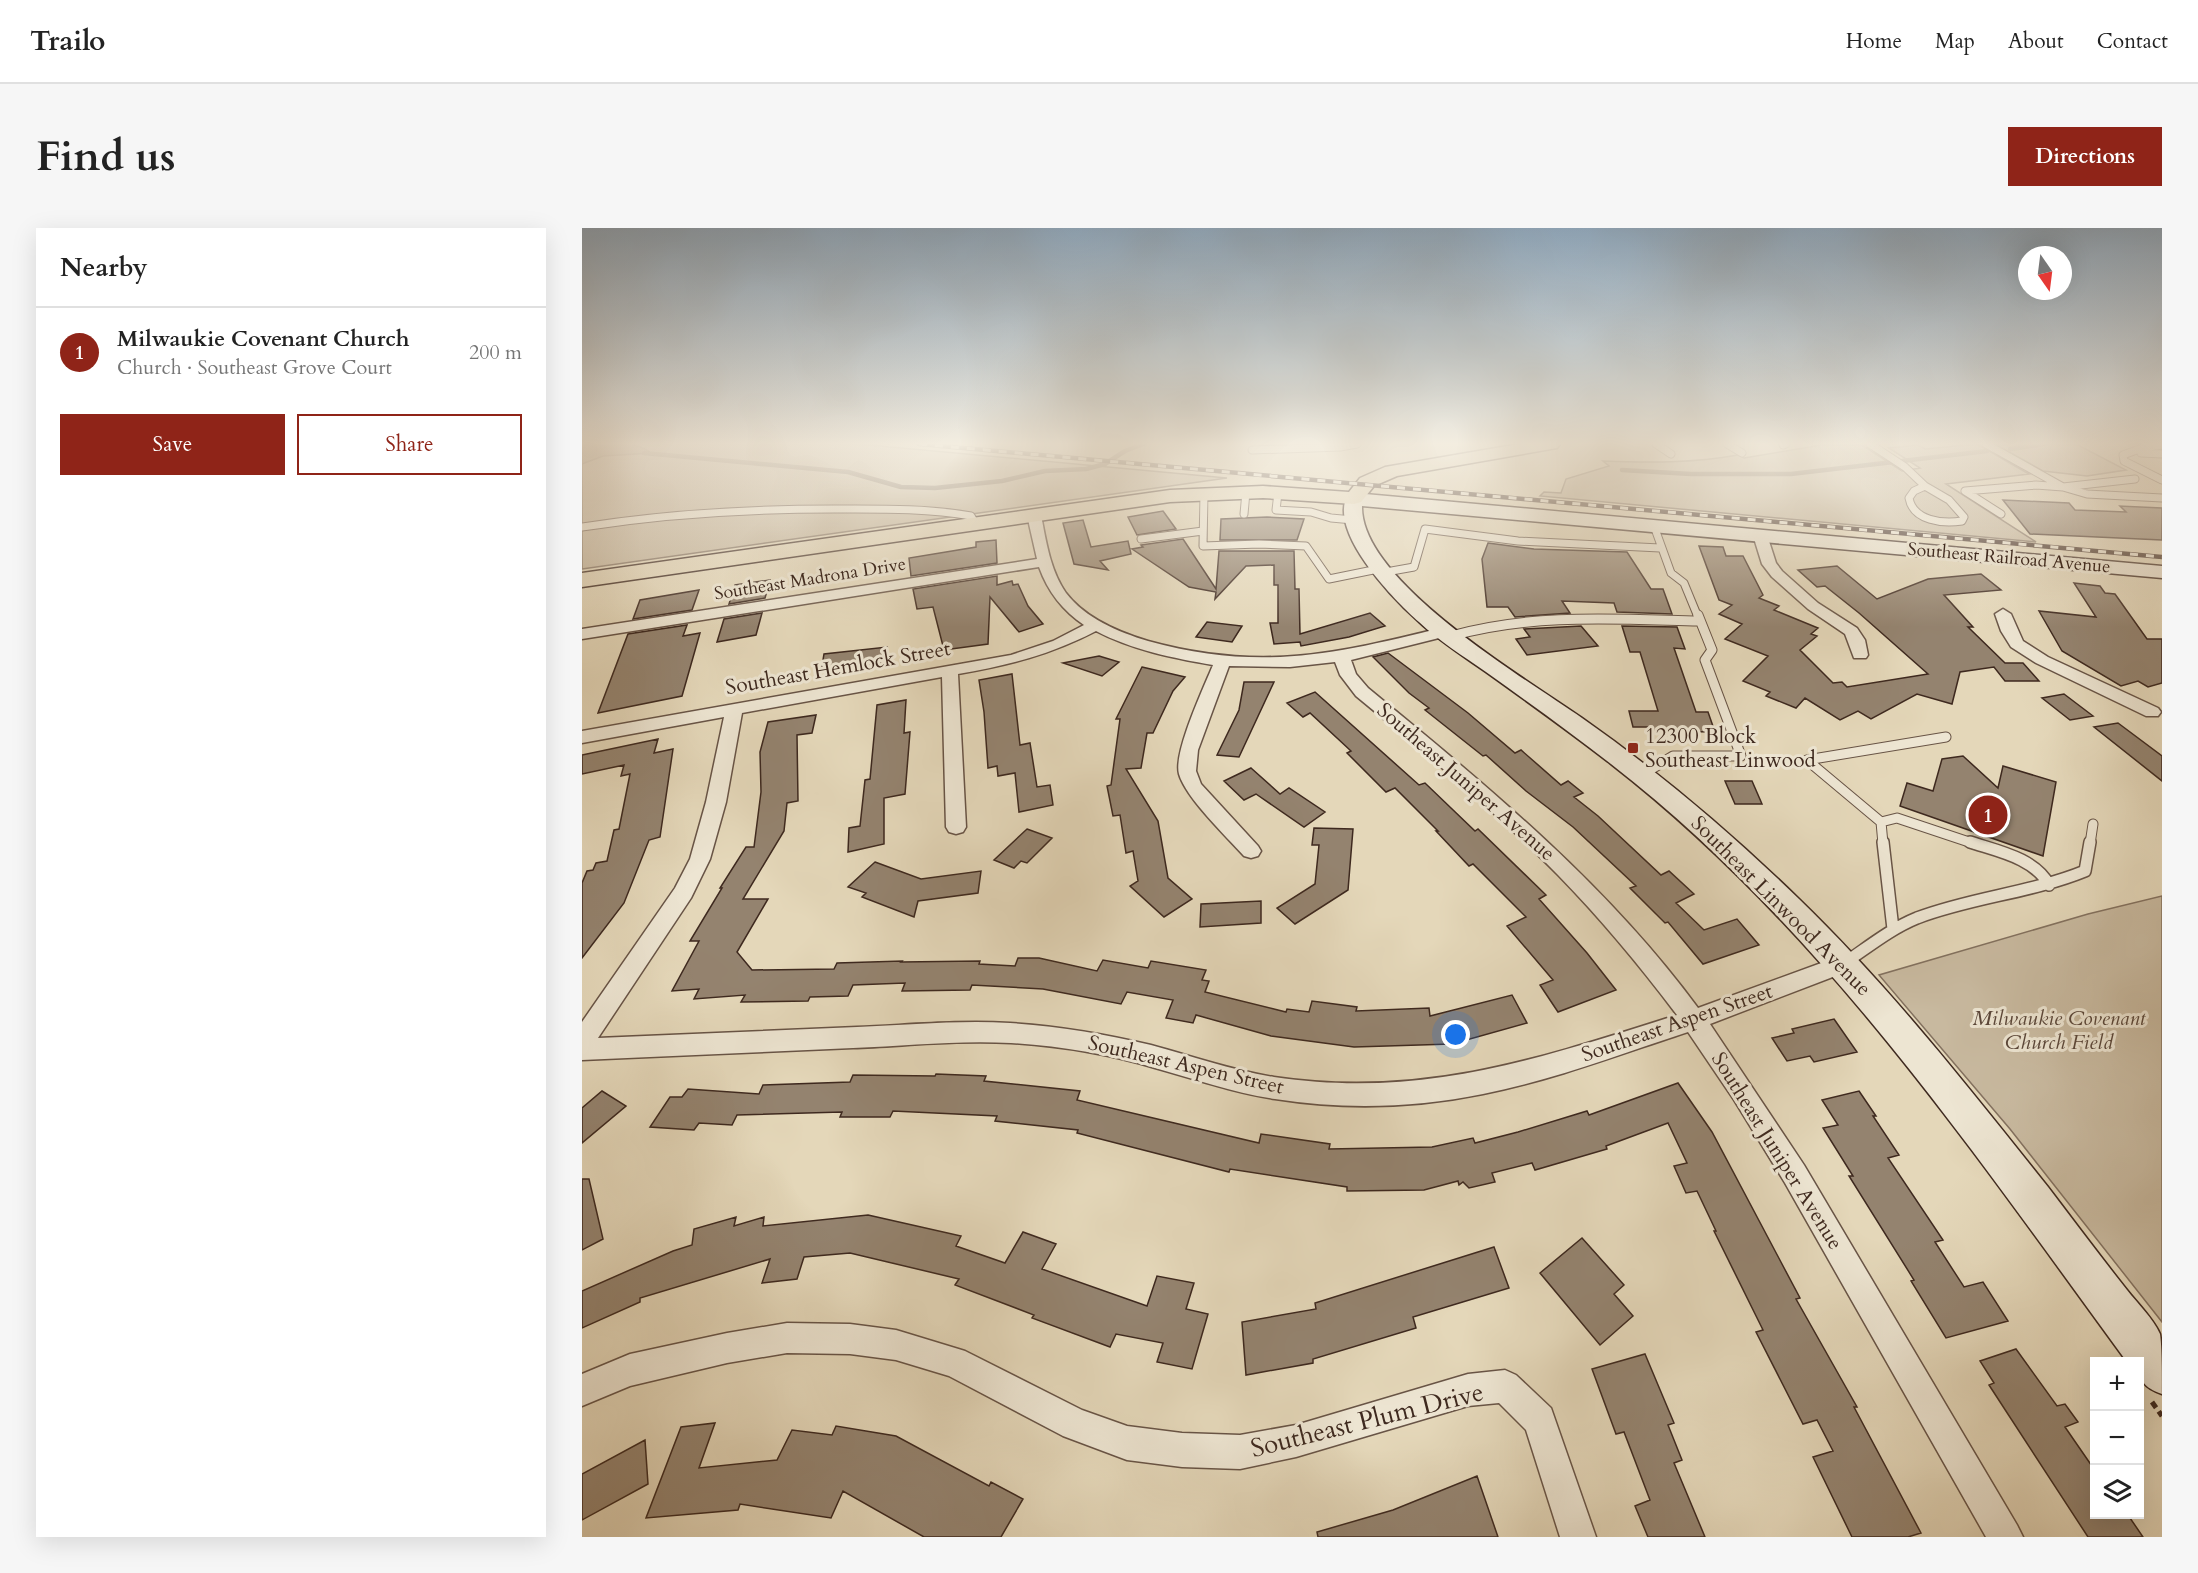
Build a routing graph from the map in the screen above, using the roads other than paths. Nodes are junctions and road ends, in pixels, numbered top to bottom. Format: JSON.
{"nodes":[{"id":1,"x":1101,"y":505,"type":"edge"},
{"id":2,"x":1204,"y":505,"type":"edge"},
{"id":3,"x":1245,"y":505,"type":"edge"},
{"id":4,"x":1277,"y":505,"type":"edge"},
{"id":5,"x":1353,"y":505,"type":"edge"},
{"id":6,"x":1430,"y":505,"type":"edge"},
{"id":7,"x":1911,"y":505,"type":"edge"},
{"id":8,"x":1952,"y":505,"type":"edge"},
{"id":9,"x":1987,"y":505,"type":"edge"},
{"id":10,"x":1244,"y":514,"type":"dead end"},
{"id":11,"x":2001,"y":514,"type":"dead end"},
{"id":12,"x":1034,"y":515,"type":"junction"},
{"id":13,"x":1353,"y":520,"type":"junction"},
{"id":14,"x":976,"y":524,"type":"junction"},
{"id":15,"x":1654,"y":526,"type":"junction"},
{"id":16,"x":582,"y":527,"type":"edge"},
{"id":17,"x":1203,"y":531,"type":"junction"},
{"id":18,"x":1760,"y":535,"type":"junction"},
{"id":19,"x":1141,"y":539,"type":"dead end"},
{"id":20,"x":1660,"y":548,"type":"junction"},
{"id":21,"x":1044,"y":562,"type":"junction"},
{"id":22,"x":1384,"y":570,"type":"junction"},
{"id":23,"x":2162,"y":572,"type":"edge"},
{"id":24,"x":582,"y":580,"type":"edge"},
{"id":25,"x":2003,"y":614,"type":"dead end"},
{"id":26,"x":1699,"y":621,"type":"junction"},
{"id":27,"x":1096,"y":625,"type":"junction"},
{"id":28,"x":582,"y":634,"type":"edge"},
{"id":29,"x":1448,"y":634,"type":"junction"},
{"id":30,"x":1860,"y":655,"type":"dead end"},
{"id":31,"x":1342,"y":658,"type":"junction"},
{"id":32,"x":1222,"y":662,"type":"junction"},
{"id":33,"x":950,"y":672,"type":"junction"},
{"id":34,"x":734,"y":710,"type":"junction"},
{"id":35,"x":2159,"y":714,"type":"edge"},
{"id":36,"x":582,"y":737,"type":"edge"},
{"id":37,"x":1946,"y":737,"type":"dead end"},
{"id":38,"x":1642,"y":775,"type":"junction"},
{"id":39,"x":1881,"y":822,"type":"junction"},
{"id":40,"x":2093,"y":824,"type":"dead end"},
{"id":41,"x":956,"y":827,"type":"dead end"},
{"id":42,"x":1251,"y":851,"type":"dead end"},
{"id":43,"x":2049,"y":885,"type":"junction"},
{"id":44,"x":1893,"y":929,"type":"junction"},
{"id":45,"x":1843,"y":964,"type":"junction"},
{"id":46,"x":1694,"y":1020,"type":"junction"},
{"id":47,"x":582,"y":1042,"type":"edge"},
{"id":48,"x":582,"y":1049,"type":"edge"},
{"id":49,"x":2162,"y":1372,"type":"edge"},
{"id":50,"x":582,"y":1390,"type":"edge"},
{"id":51,"x":1578,"y":1537,"type":"edge"},
{"id":52,"x":2005,"y":1537,"type":"edge"}],
"edges":[{"from":1,"to":12,"type":"main road"},
{"from":2,"to":17,"type":"lane"},
{"from":3,"to":10,"type":"lane"},
{"from":4,"to":13,"type":"lane"},
{"from":5,"to":13,"type":"main road","name":"Southeast Linwood Avenue"},
{"from":6,"to":15,"type":"main road","name":"Southeast Railroad Avenue"},
{"from":7,"to":8,"type":"lane"},
{"from":9,"to":11,"type":"lane"},
{"from":12,"to":14,"type":"main road"},
{"from":12,"to":21,"type":"street"},
{"from":13,"to":22,"type":"main road","name":"Southeast Linwood Avenue"},
{"from":14,"to":16,"type":"lane"},
{"from":14,"to":24,"type":"main road"},
{"from":15,"to":18,"type":"main road","name":"Southeast Railroad Avenue"},
{"from":15,"to":20,"type":"lane"},
{"from":17,"to":19,"type":"lane"},
{"from":17,"to":22,"type":"lane"},
{"from":18,"to":23,"type":"main road","name":"Southeast Railroad Avenue"},
{"from":18,"to":30,"type":"street"},
{"from":20,"to":22,"type":"lane"},
{"from":20,"to":26,"type":"lane"},
{"from":21,"to":27,"type":"street"},
{"from":21,"to":28,"type":"street","name":"Southeast Madrona Drive"},
{"from":22,"to":29,"type":"main road","name":"Southeast Linwood Avenue"},
{"from":25,"to":35,"type":"street"},
{"from":26,"to":29,"type":"lane"},
{"from":26,"to":38,"type":"lane"},
{"from":27,"to":32,"type":"street"},
{"from":27,"to":33,"type":"street","name":"Southeast Hemlock Street"},
{"from":29,"to":31,"type":"street"},
{"from":29,"to":38,"type":"main road","name":"Southeast Linwood Avenue"},
{"from":31,"to":32,"type":"street"},
{"from":31,"to":46,"type":"street","name":"Southeast Juniper Avenue"},
{"from":32,"to":42,"type":"street"},
{"from":33,"to":34,"type":"street","name":"Southeast Hemlock Street"},
{"from":33,"to":41,"type":"street"},
{"from":34,"to":36,"type":"street","name":"Southeast Hemlock Street"},
{"from":34,"to":47,"type":"street"},
{"from":37,"to":39,"type":"lane"},
{"from":38,"to":45,"type":"main road","name":"Southeast Linwood Avenue"},
{"from":39,"to":43,"type":"lane"},
{"from":39,"to":44,"type":"lane"},
{"from":40,"to":43,"type":"lane"},
{"from":43,"to":44,"type":"lane"},
{"from":44,"to":45,"type":"lane"},
{"from":45,"to":46,"type":"street","name":"Southeast Aspen Street"},
{"from":45,"to":49,"type":"main road","name":"Southeast Linwood Avenue"},
{"from":46,"to":48,"type":"street","name":"Southeast Aspen Street"},
{"from":46,"to":52,"type":"street","name":"Southeast Juniper Avenue"},
{"from":50,"to":51,"type":"street","name":"Southeast Plum Drive"}]}
